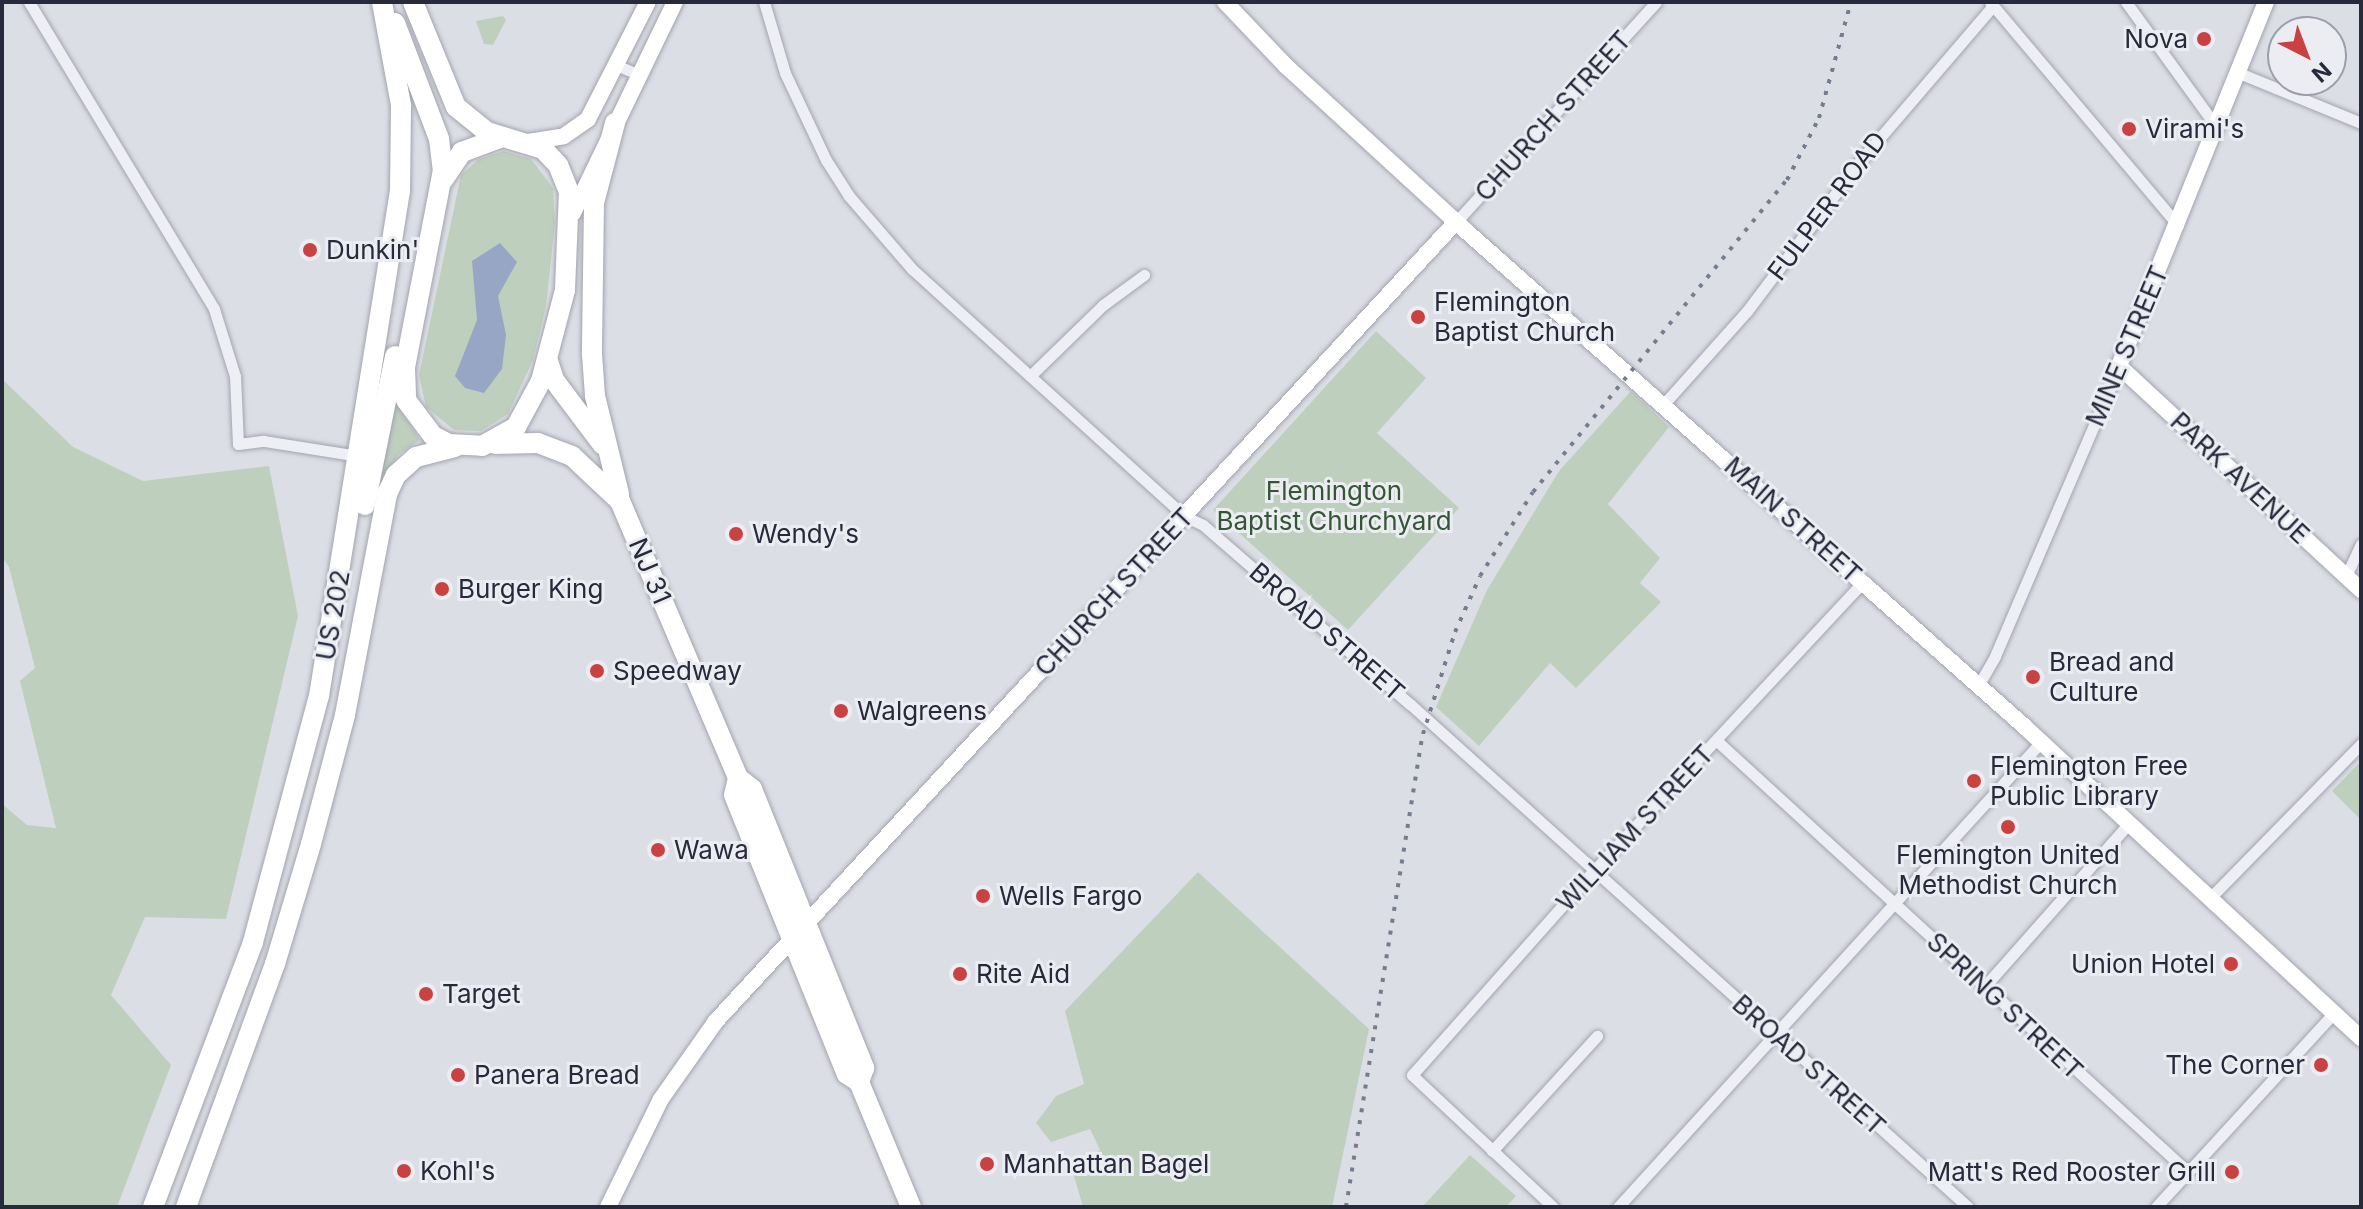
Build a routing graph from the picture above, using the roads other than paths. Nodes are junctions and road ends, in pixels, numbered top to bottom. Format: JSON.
{"nodes":[{"id":1,"x":29,"y":2,"type":"edge"},
{"id":2,"x":382,"y":2,"type":"edge"},
{"id":3,"x":388,"y":2,"type":"edge"},
{"id":4,"x":413,"y":2,"type":"edge"},
{"id":5,"x":648,"y":2,"type":"edge"},
{"id":6,"x":675,"y":2,"type":"edge"},
{"id":7,"x":764,"y":2,"type":"edge"},
{"id":8,"x":1225,"y":2,"type":"edge"},
{"id":9,"x":1656,"y":2,"type":"edge"},
{"id":10,"x":2126,"y":2,"type":"edge"},
{"id":11,"x":2266,"y":2,"type":"edge"},
{"id":12,"x":1991,"y":4,"type":"edge"},
{"id":13,"x":616,"y":65,"type":"junction"},
{"id":14,"x":2239,"y":73,"type":"junction"},
{"id":15,"x":639,"y":75,"type":"junction"},
{"id":16,"x":2219,"y":121,"type":"junction"},
{"id":17,"x":615,"y":123,"type":"junction"},
{"id":18,"x":2361,"y":123,"type":"edge"},
{"id":19,"x":518,"y":140,"type":"junction"},
{"id":20,"x":440,"y":188,"type":"junction"},
{"id":21,"x":571,"y":222,"type":"junction"},
{"id":22,"x":1456,"y":222,"type":"junction"},
{"id":23,"x":2178,"y":225,"type":"junction"},
{"id":24,"x":1144,"y":275,"type":"dead end"},
{"id":25,"x":420,"y":292,"type":"junction"},
{"id":26,"x":548,"y":361,"type":"junction"},
{"id":27,"x":2119,"y":366,"type":"junction"},
{"id":28,"x":1030,"y":376,"type":"junction"},
{"id":29,"x":1662,"y":406,"type":"junction"},
{"id":30,"x":491,"y":444,"type":"junction"},
{"id":31,"x":464,"y":447,"type":"junction"},
{"id":32,"x":609,"y":456,"type":"junction"},
{"id":33,"x":360,"y":457,"type":"junction"},
{"id":34,"x":620,"y":501,"type":"junction"},
{"id":35,"x":1184,"y":516,"type":"junction"},
{"id":36,"x":2361,"y":544,"type":"edge"},
{"id":37,"x":2346,"y":576,"type":"junction"},
{"id":38,"x":1862,"y":583,"type":"junction"},
{"id":39,"x":2361,"y":590,"type":"edge"},
{"id":40,"x":1978,"y":686,"type":"junction"},
{"id":41,"x":1717,"y":741,"type":"junction"},
{"id":42,"x":2041,"y":742,"type":"junction"},
{"id":43,"x":2361,"y":744,"type":"edge"},
{"id":44,"x":304,"y":762,"type":"junction"},
{"id":45,"x":2129,"y":823,"type":"junction"},
{"id":46,"x":1594,"y":870,"type":"junction"},
{"id":47,"x":2210,"y":898,"type":"junction"},
{"id":48,"x":1896,"y":905,"type":"junction"},
{"id":49,"x":799,"y":930,"type":"junction"},
{"id":50,"x":1985,"y":986,"type":"junction"},
{"id":51,"x":2334,"y":1013,"type":"junction"},
{"id":52,"x":1597,"y":1036,"type":"dead end"},
{"id":53,"x":1777,"y":1036,"type":"junction"},
{"id":54,"x":2361,"y":1038,"type":"edge"},
{"id":55,"x":1492,"y":1151,"type":"junction"},
{"id":56,"x":2188,"y":1172,"type":"junction"},
{"id":57,"x":1964,"y":1206,"type":"edge"},
{"id":58,"x":153,"y":1207,"type":"edge"},
{"id":59,"x":186,"y":1207,"type":"edge"},
{"id":60,"x":608,"y":1207,"type":"edge"},
{"id":61,"x":911,"y":1207,"type":"edge"},
{"id":62,"x":1553,"y":1207,"type":"edge"},
{"id":63,"x":1618,"y":1207,"type":"edge"},
{"id":64,"x":2156,"y":1207,"type":"edge"}],
"edges":[{"from":1,"to":33,"type":"street"},
{"from":2,"to":33,"type":"highway","name":"US 202","number":"US 202"},
{"from":3,"to":20,"type":"highway"},
{"from":4,"to":19,"type":"highway"},
{"from":5,"to":13,"type":"street"},
{"from":6,"to":15,"type":"street"},
{"from":7,"to":28,"type":"street","name":"BROAD STREET"},
{"from":8,"to":22,"type":"street","name":"MAIN STREET"},
{"from":9,"to":22,"type":"street","name":"CHURCH STREET"},
{"from":10,"to":16,"type":"street"},
{"from":11,"to":14,"type":"street","name":"MINE STREET"},
{"from":12,"to":23,"type":"street"},
{"from":12,"to":29,"type":"street","name":"FULPER ROAD"},
{"from":13,"to":15,"type":"street"},
{"from":13,"to":19,"type":"street"},
{"from":14,"to":16,"type":"street","name":"MINE STREET"},
{"from":14,"to":18,"type":"street"},
{"from":15,"to":17,"type":"street"},
{"from":16,"to":23,"type":"street","name":"MINE STREET"},
{"from":17,"to":21,"type":"street"},
{"from":17,"to":32,"type":"highway"},
{"from":19,"to":20,"type":"highway"},
{"from":19,"to":21,"type":"highway"},
{"from":20,"to":25,"type":"highway"},
{"from":21,"to":26,"type":"highway"},
{"from":22,"to":29,"type":"street","name":"MAIN STREET"},
{"from":22,"to":35,"type":"street","name":"CHURCH STREET"},
{"from":23,"to":27,"type":"street","name":"MINE STREET"},
{"from":24,"to":28,"type":"street"},
{"from":25,"to":31,"type":"highway"},
{"from":25,"to":44,"type":"highway"},
{"from":26,"to":30,"type":"highway"},
{"from":26,"to":32,"type":"highway","number":"NJ 31"},
{"from":27,"to":37,"type":"street","name":"PARK AVENUE"},
{"from":27,"to":40,"type":"street","name":"MINE STREET"},
{"from":28,"to":35,"type":"street","name":"BROAD STREET"},
{"from":29,"to":38,"type":"street","name":"MAIN STREET"},
{"from":30,"to":31,"type":"highway","number":"US 202"},
{"from":30,"to":34,"type":"highway","name":"NJ 31","number":"NJ 31"},
{"from":31,"to":59,"type":"highway","name":"US 202","number":"US 202"},
{"from":32,"to":34,"type":"highway","number":"NJ 31"},
{"from":33,"to":44,"type":"highway","name":"US 202","number":"US 202"},
{"from":34,"to":49,"type":"highway","name":"NJ 31","number":"NJ 31"},
{"from":35,"to":46,"type":"street","name":"BROAD STREET"},
{"from":35,"to":49,"type":"street","name":"CHURCH STREET"},
{"from":36,"to":37,"type":"street"},
{"from":37,"to":39,"type":"street","name":"PARK AVENUE"},
{"from":38,"to":40,"type":"street","name":"MAIN STREET"},
{"from":38,"to":41,"type":"street","name":"WILLIAM STREET"},
{"from":40,"to":42,"type":"street","name":"MAIN STREET"},
{"from":41,"to":46,"type":"street","name":"WILLIAM STREET"},
{"from":41,"to":48,"type":"street","name":"SPRING STREET"},
{"from":42,"to":45,"type":"street","name":"MAIN STREET"},
{"from":42,"to":48,"type":"street"},
{"from":43,"to":47,"type":"street"},
{"from":44,"to":58,"type":"highway","name":"US 202","number":"US 202"},
{"from":45,"to":47,"type":"street","name":"MAIN STREET"},
{"from":45,"to":50,"type":"street"},
{"from":46,"to":53,"type":"street","name":"BROAD STREET"},
{"from":46,"to":55,"type":"street","name":"WILLIAM STREET"},
{"from":47,"to":51,"type":"street","name":"MAIN STREET"},
{"from":48,"to":50,"type":"street","name":"SPRING STREET"},
{"from":48,"to":53,"type":"street"},
{"from":49,"to":60,"type":"street","name":"CHURCH STREET"},
{"from":49,"to":61,"type":"highway","name":"NJ 31","number":"NJ 31"},
{"from":50,"to":56,"type":"street","name":"SPRING STREET"},
{"from":51,"to":54,"type":"street","name":"MAIN STREET"},
{"from":51,"to":56,"type":"street"},
{"from":52,"to":55,"type":"street"},
{"from":53,"to":57,"type":"street","name":"BROAD STREET"},
{"from":53,"to":63,"type":"street"},
{"from":55,"to":62,"type":"street"},
{"from":56,"to":64,"type":"street"}]}
